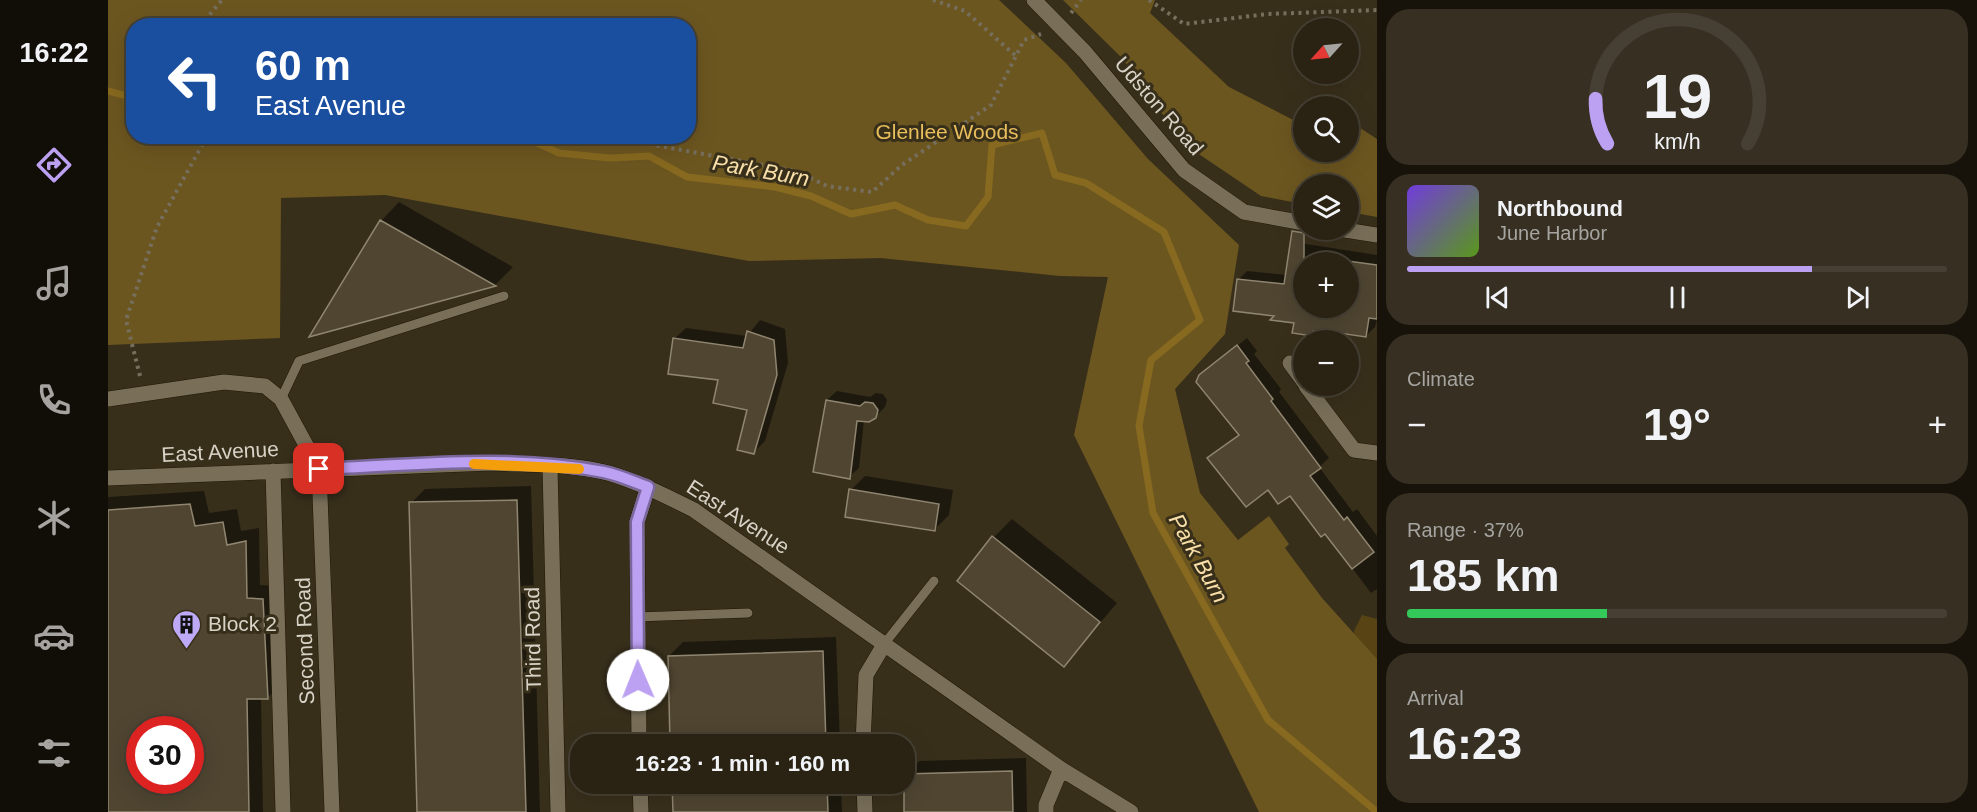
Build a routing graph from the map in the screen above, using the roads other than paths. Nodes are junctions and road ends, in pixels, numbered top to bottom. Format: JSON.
{"nodes":[{"id":1,"x":1034,"y":0,"type":"edge"},
{"id":2,"x":1293,"y":220,"type":"edge"},
{"id":3,"x":1359,"y":232,"type":"edge"},
{"id":4,"x":1377,"y":235,"type":"edge"},
{"id":5,"x":504,"y":296,"type":"dead end"},
{"id":6,"x":1290,"y":363,"type":"dead end"},
{"id":7,"x":1293,"y":367,"type":"edge"},
{"id":8,"x":1314,"y":396,"type":"edge"},
{"id":9,"x":108,"y":399,"type":"edge"},
{"id":10,"x":281,"y":399,"type":"junction"},
{"id":11,"x":1377,"y":453,"type":"edge"},
{"id":12,"x":550,"y":466,"type":"junction"},
{"id":13,"x":319,"y":469,"type":"junction"},
{"id":14,"x":273,"y":471,"type":"junction"},
{"id":15,"x":108,"y":478,"type":"edge"},
{"id":16,"x":648,"y":487,"type":"junction"},
{"id":17,"x":934,"y":581,"type":"dead end"},
{"id":18,"x":748,"y":613,"type":"dead end"},
{"id":19,"x":636,"y":617,"type":"junction"},
{"id":20,"x":885,"y":643,"type":"junction"},
{"id":21,"x":639,"y":734,"type":"edge"},
{"id":22,"x":864,"y":734,"type":"edge"},
{"id":23,"x":1061,"y":769,"type":"junction"},
{"id":24,"x":640,"y":794,"type":"edge"},
{"id":25,"x":864,"y":794,"type":"edge"},
{"id":26,"x":283,"y":812,"type":"edge"},
{"id":27,"x":332,"y":812,"type":"edge"},
{"id":28,"x":558,"y":812,"type":"edge"},
{"id":29,"x":641,"y":812,"type":"edge"},
{"id":30,"x":865,"y":812,"type":"edge"},
{"id":31,"x":1046,"y":812,"type":"edge"},
{"id":32,"x":1131,"y":812,"type":"edge"}],
"edges":[{"from":1,"to":2,"type":"street","name":"Udston Road"},
{"from":3,"to":4,"type":"street"},
{"from":5,"to":10,"type":"lane"},
{"from":6,"to":7,"type":"street"},
{"from":8,"to":11,"type":"street"},
{"from":9,"to":10,"type":"street"},
{"from":10,"to":13,"type":"street"},
{"from":12,"to":13,"type":"street","name":"East Avenue"},
{"from":12,"to":16,"type":"street","name":"East Avenue"},
{"from":12,"to":28,"type":"street","name":"Third Road"},
{"from":13,"to":14,"type":"street","name":"East Avenue"},
{"from":13,"to":27,"type":"street","name":"Second Road"},
{"from":14,"to":15,"type":"street","name":"East Avenue"},
{"from":14,"to":26,"type":"street","name":"Second Road"},
{"from":16,"to":19,"type":"street"},
{"from":16,"to":20,"type":"street","name":"East Avenue"},
{"from":17,"to":20,"type":"lane"},
{"from":18,"to":19,"type":"lane"},
{"from":19,"to":21,"type":"street"},
{"from":20,"to":22,"type":"street"},
{"from":20,"to":23,"type":"street","name":"East Avenue"},
{"from":23,"to":31,"type":"street"},
{"from":23,"to":32,"type":"street","name":"East Avenue"},
{"from":24,"to":29,"type":"street"},
{"from":25,"to":30,"type":"street"}]}
